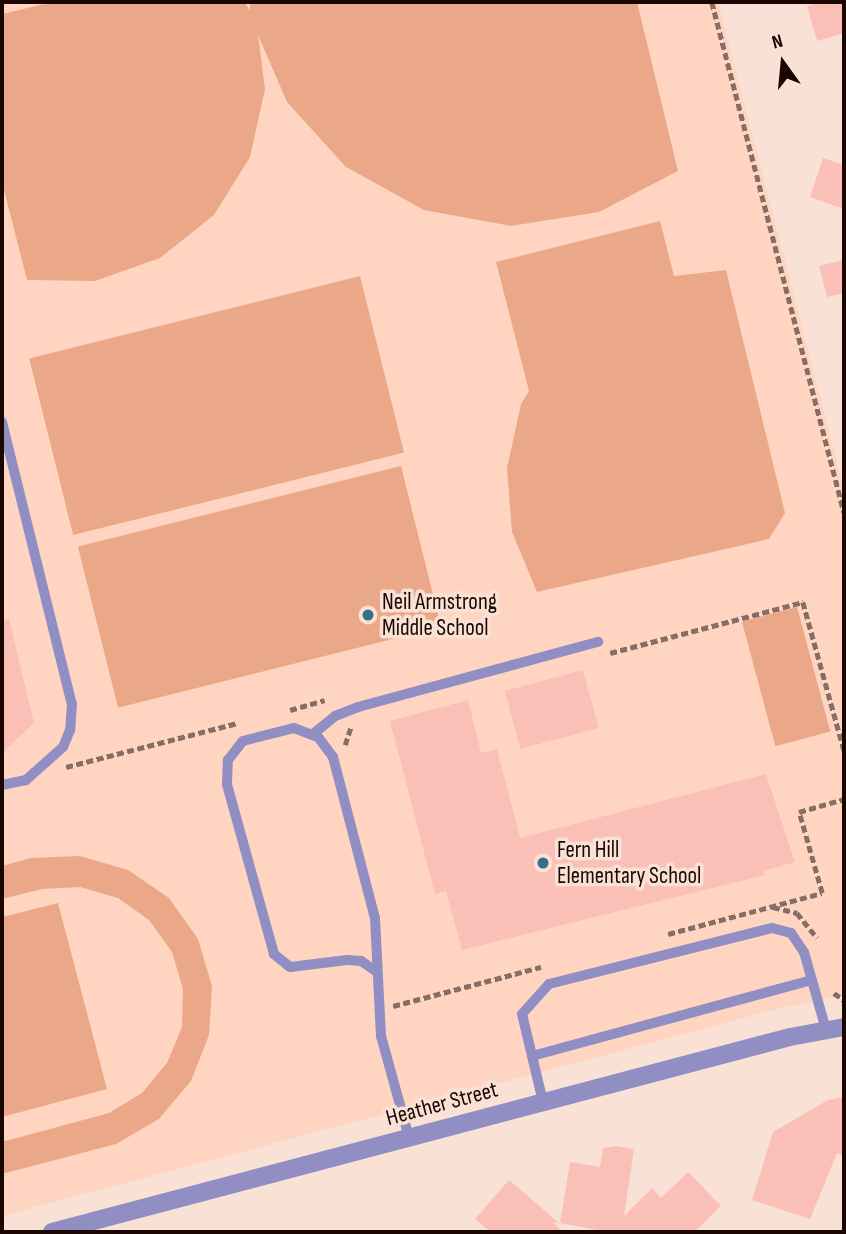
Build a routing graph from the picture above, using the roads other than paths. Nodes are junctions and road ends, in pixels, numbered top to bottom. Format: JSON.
{"nodes":[{"id":1,"x":2,"y":422,"type":"edge"},
{"id":2,"x":598,"y":642,"type":"dead end"},
{"id":3,"x":313,"y":734,"type":"junction"},
{"id":4,"x":2,"y":786,"type":"edge"},
{"id":5,"x":377,"y":972,"type":"junction"},
{"id":6,"x":811,"y":980,"type":"junction"},
{"id":7,"x":844,"y":1027,"type":"edge"},
{"id":8,"x":826,"y":1030,"type":"junction"},
{"id":9,"x":532,"y":1056,"type":"junction"},
{"id":10,"x":544,"y":1102,"type":"junction"},
{"id":11,"x":409,"y":1138,"type":"junction"},
{"id":12,"x":52,"y":1232,"type":"edge"}],
"edges":[{"from":1,"to":4,"type":"lane"},
{"from":2,"to":3,"type":"lane"},
{"from":3,"to":5,"type":"lane"},
{"from":3,"to":5,"type":"lane"},
{"from":5,"to":11,"type":"lane"},
{"from":6,"to":8,"type":"lane"},
{"from":6,"to":9,"type":"lane"},
{"from":6,"to":9,"type":"lane"},
{"from":7,"to":8,"type":"street","name":"Heather Street"},
{"from":8,"to":10,"type":"street","name":"Heather Street"},
{"from":9,"to":10,"type":"lane"},
{"from":10,"to":11,"type":"street","name":"Heather Street"},
{"from":11,"to":12,"type":"street","name":"Heather Street"}]}
